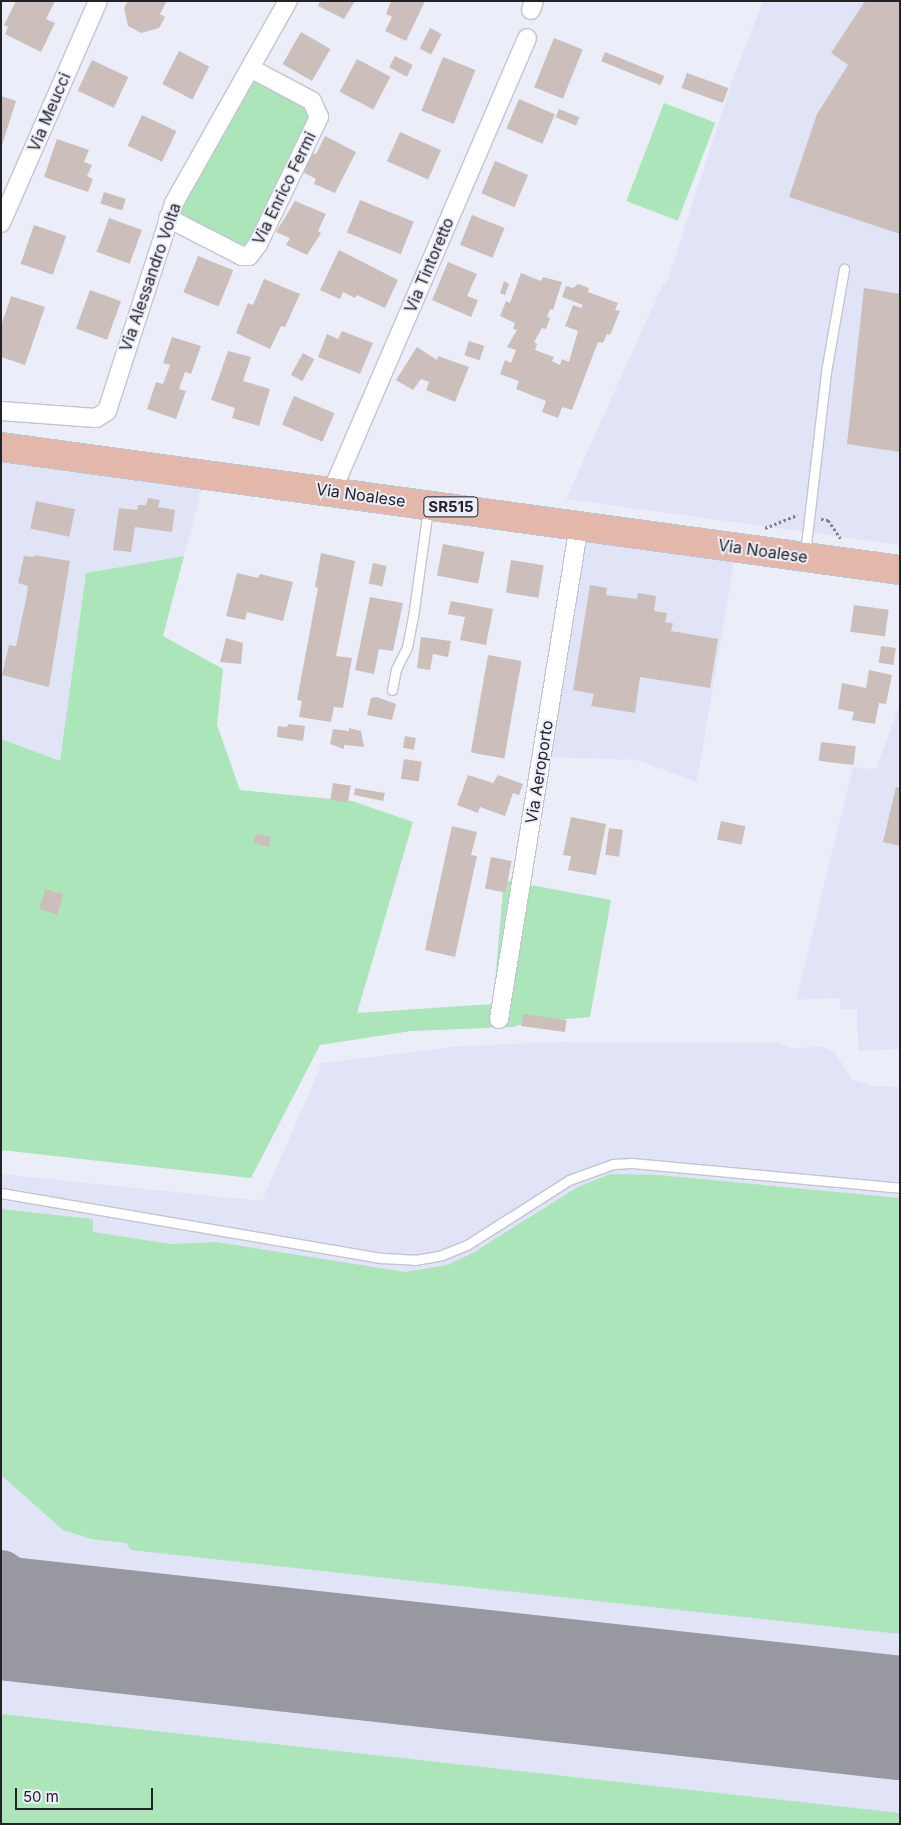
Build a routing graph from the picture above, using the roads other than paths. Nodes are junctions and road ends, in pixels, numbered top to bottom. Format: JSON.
{"nodes":[{"id":1,"x":98,"y":1,"type":"edge"},
{"id":2,"x":288,"y":1,"type":"edge"},
{"id":3,"x":527,"y":38,"type":"dead end"},
{"id":4,"x":250,"y":68,"type":"junction"},
{"id":5,"x":168,"y":218,"type":"junction"},
{"id":6,"x":1,"y":223,"type":"edge"},
{"id":7,"x":844,"y":269,"type":"dead end"},
{"id":8,"x":1,"y":411,"type":"edge"},
{"id":9,"x":1,"y":447,"type":"edge"},
{"id":10,"x":332,"y":491,"type":"junction"},
{"id":11,"x":429,"y":504,"type":"junction"},
{"id":12,"x":579,"y":526,"type":"junction"},
{"id":13,"x":804,"y":556,"type":"junction"},
{"id":14,"x":900,"y":570,"type":"edge"},
{"id":15,"x":392,"y":690,"type":"dead end"},
{"id":16,"x":499,"y":1019,"type":"dead end"},
{"id":17,"x":900,"y":1188,"type":"edge"},
{"id":18,"x":1,"y":1194,"type":"edge"}],
"edges":[{"from":1,"to":6,"type":"street","name":"Via Meucci"},
{"from":2,"to":4,"type":"street","name":"Via Alessandro Volta"},
{"from":3,"to":10,"type":"street","name":"Via Tintoretto"},
{"from":4,"to":5,"type":"street","name":"Via Alessandro Volta"},
{"from":4,"to":5,"type":"street","name":"Via Enrico Fermi"},
{"from":5,"to":8,"type":"street","name":"Via Alessandro Volta"},
{"from":7,"to":13,"type":"lane"},
{"from":9,"to":10,"type":"main road","name":"Via Noalese","number":"SR515"},
{"from":10,"to":11,"type":"main road","name":"Via Noalese","number":"SR515"},
{"from":11,"to":12,"type":"main road","name":"Via Noalese","number":"SR515"},
{"from":11,"to":15,"type":"lane"},
{"from":12,"to":13,"type":"main road","name":"Via Noalese","number":"SR515"},
{"from":12,"to":16,"type":"street","name":"Via Aeroporto"},
{"from":13,"to":14,"type":"main road","name":"Via Noalese","number":"SR515"},
{"from":17,"to":18,"type":"lane"}]}
